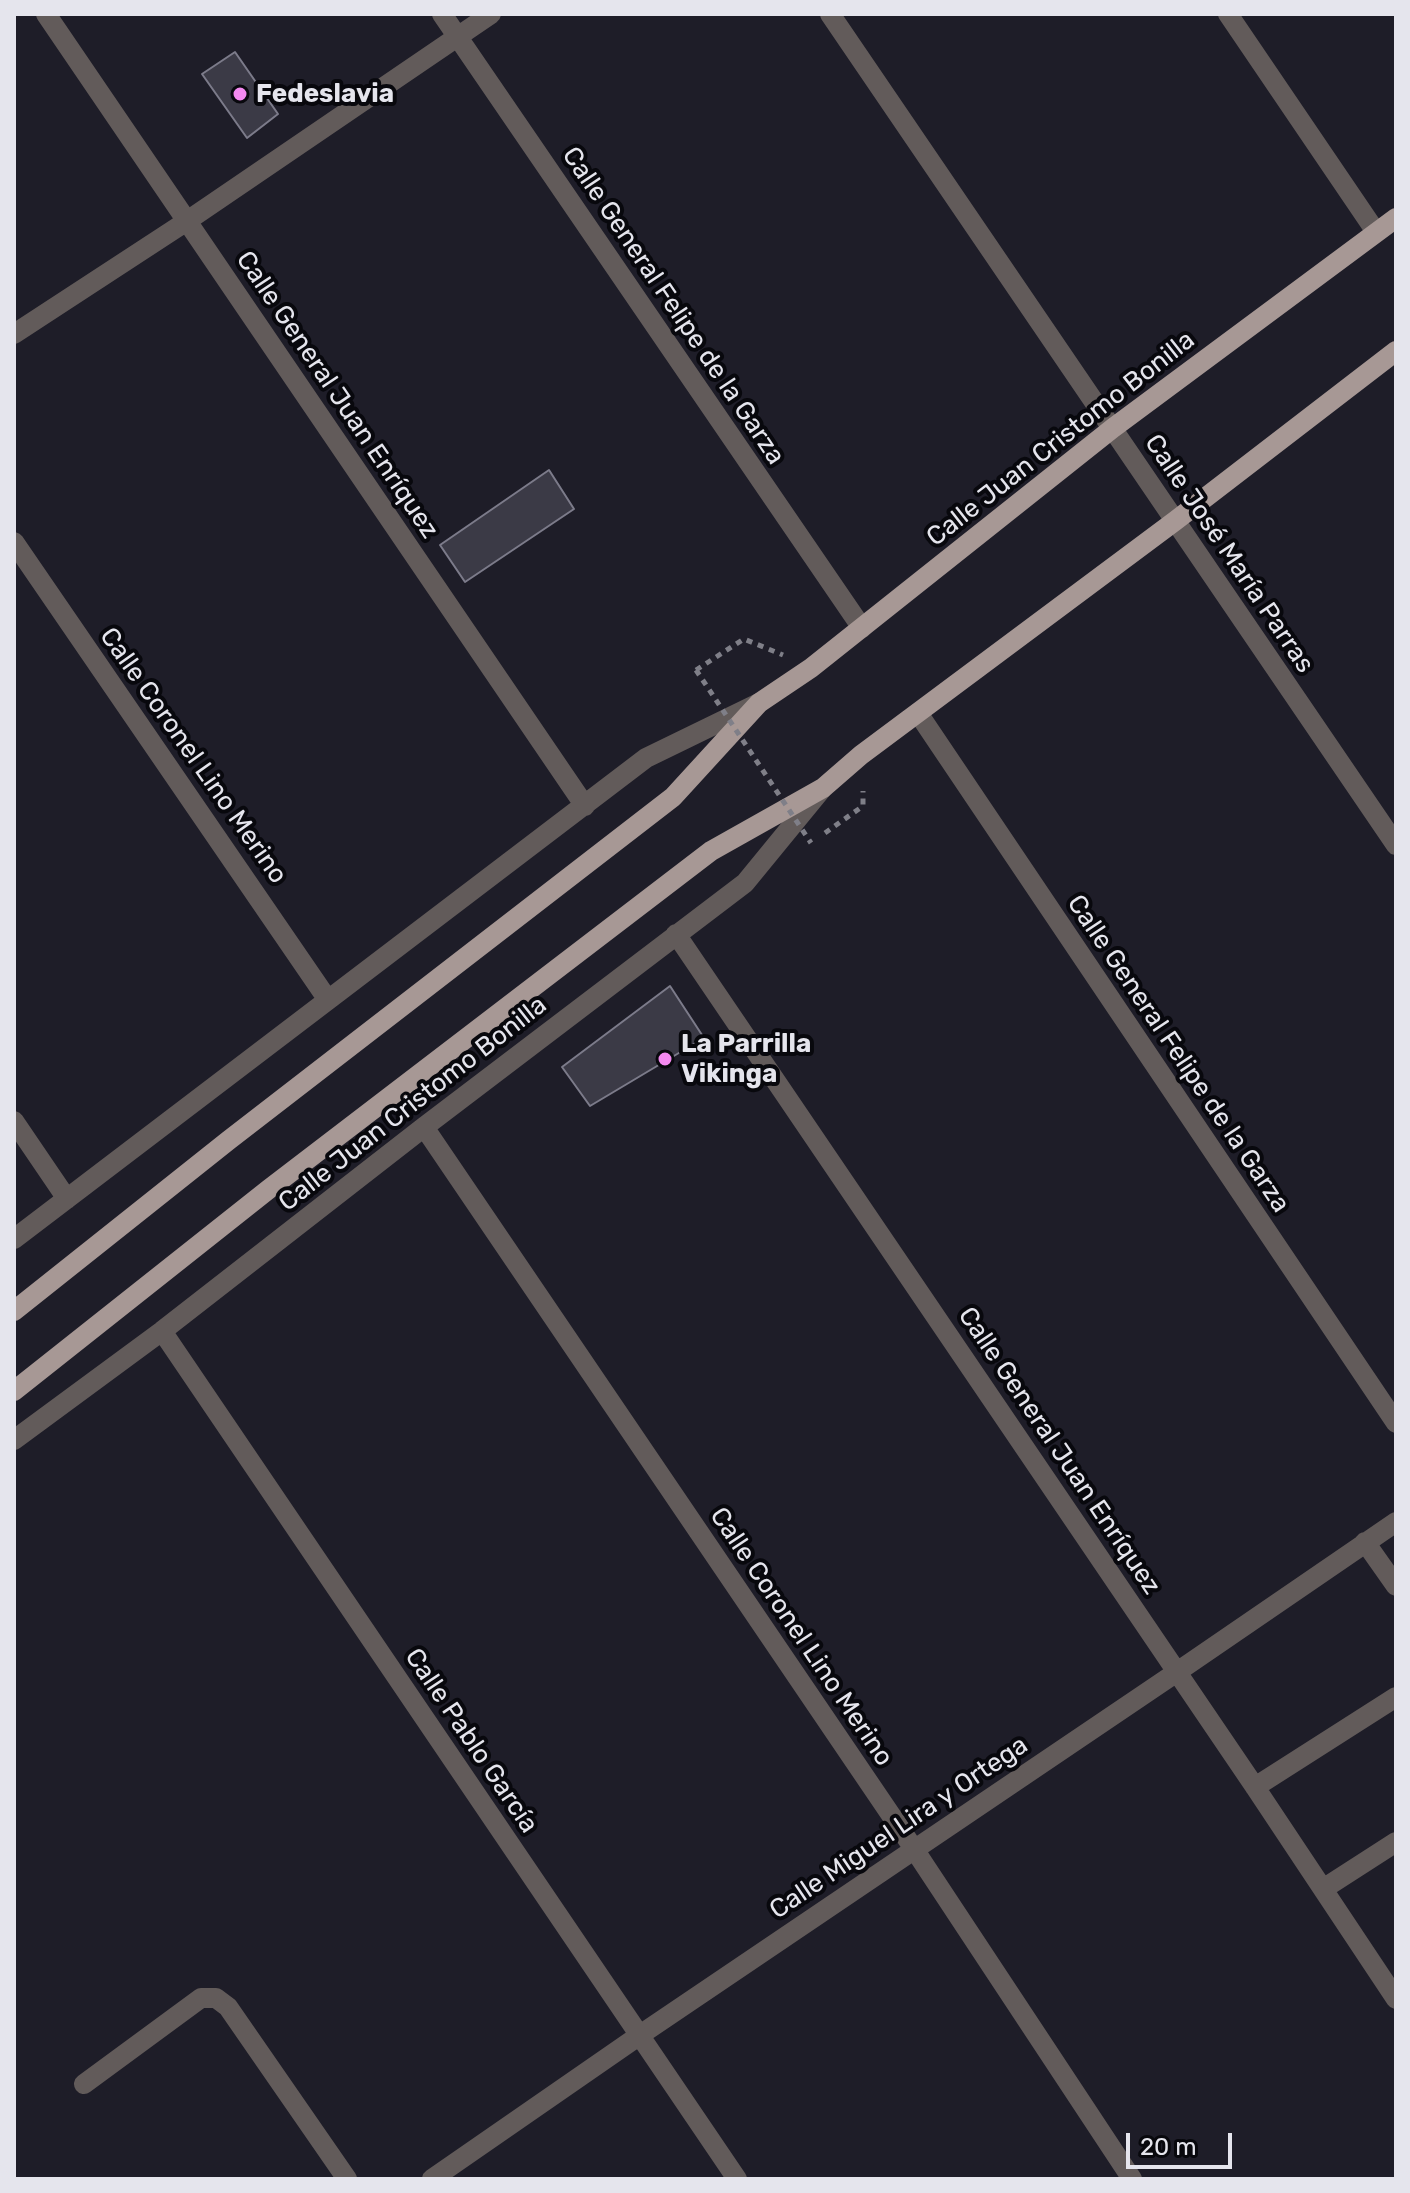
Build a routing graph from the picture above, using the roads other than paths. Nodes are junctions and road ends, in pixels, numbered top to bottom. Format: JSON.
{"nodes":[{"id":1,"x":46,"y":14,"type":"edge"},
{"id":2,"x":442,"y":14,"type":"edge"},
{"id":3,"x":491,"y":14,"type":"edge"},
{"id":4,"x":830,"y":14,"type":"edge"},
{"id":5,"x":1228,"y":14,"type":"edge"},
{"id":6,"x":458,"y":38,"type":"junction"},
{"id":7,"x":1396,"y":218,"type":"edge"},
{"id":8,"x":187,"y":221,"type":"junction"},
{"id":9,"x":1376,"y":232,"type":"junction"},
{"id":10,"x":14,"y":334,"type":"edge"},
{"id":11,"x":1396,"y":351,"type":"edge"},
{"id":12,"x":1113,"y":428,"type":"junction"},
{"id":13,"x":1175,"y":521,"type":"junction"},
{"id":14,"x":14,"y":542,"type":"edge"},
{"id":15,"x":862,"y":628,"type":"junction"},
{"id":16,"x":759,"y":703,"type":"junction"},
{"id":17,"x":918,"y":713,"type":"junction"},
{"id":18,"x":823,"y":788,"type":"junction"},
{"id":19,"x":585,"y":806,"type":"junction"},
{"id":20,"x":1396,"y":845,"type":"edge"},
{"id":21,"x":676,"y":934,"type":"junction"},
{"id":22,"x":328,"y":1000,"type":"junction"},
{"id":23,"x":14,"y":1121,"type":"edge"},
{"id":24,"x":424,"y":1127,"type":"junction"},
{"id":25,"x":67,"y":1199,"type":"junction"},
{"id":26,"x":14,"y":1239,"type":"edge"},
{"id":27,"x":14,"y":1311,"type":"edge"},
{"id":28,"x":162,"y":1331,"type":"junction"},
{"id":29,"x":14,"y":1391,"type":"edge"},
{"id":30,"x":1396,"y":1423,"type":"edge"},
{"id":31,"x":14,"y":1440,"type":"edge"},
{"id":32,"x":1396,"y":1522,"type":"edge"},
{"id":33,"x":1365,"y":1542,"type":"junction"},
{"id":34,"x":1396,"y":1586,"type":"edge"},
{"id":35,"x":1177,"y":1672,"type":"junction"},
{"id":36,"x":1396,"y":1697,"type":"edge"},
{"id":37,"x":1255,"y":1787,"type":"junction"},
{"id":38,"x":1396,"y":1842,"type":"edge"},
{"id":39,"x":914,"y":1849,"type":"junction"},
{"id":40,"x":1323,"y":1889,"type":"junction"},
{"id":41,"x":1396,"y":1999,"type":"edge"},
{"id":42,"x":640,"y":2035,"type":"junction"},
{"id":43,"x":84,"y":2084,"type":"dead end"},
{"id":44,"x":347,"y":2179,"type":"edge"},
{"id":45,"x":432,"y":2179,"type":"edge"},
{"id":46,"x":737,"y":2179,"type":"edge"},
{"id":47,"x":1132,"y":2179,"type":"edge"}],
"edges":[{"from":1,"to":8,"type":"street","name":"Calle General Juan Enríquez"},
{"from":2,"to":6,"type":"street","name":"Calle General Felipe de la Garza"},
{"from":3,"to":6,"type":"street"},
{"from":4,"to":12,"type":"street","name":"Calle José María Parras"},
{"from":5,"to":9,"type":"street"},
{"from":6,"to":8,"type":"street"},
{"from":6,"to":15,"type":"street","name":"Calle General Felipe de la Garza"},
{"from":7,"to":9,"type":"main road","name":"Calle Juan Cristomo Bonilla"},
{"from":8,"to":10,"type":"street"},
{"from":8,"to":19,"type":"street","name":"Calle General Juan Enríquez"},
{"from":9,"to":12,"type":"main road","name":"Calle Juan Cristomo Bonilla"},
{"from":11,"to":13,"type":"main road","name":"Calle Juan Cristomo Bonilla"},
{"from":12,"to":13,"type":"street","name":"Calle José María Parras"},
{"from":12,"to":15,"type":"main road","name":"Calle Juan Cristomo Bonilla"},
{"from":13,"to":17,"type":"main road","name":"Calle Juan Cristomo Bonilla"},
{"from":13,"to":20,"type":"street","name":"Calle José María Parras"},
{"from":14,"to":22,"type":"street","name":"Calle Coronel Lino Merino"},
{"from":15,"to":16,"type":"main road","name":"Calle Juan Cristomo Bonilla"},
{"from":16,"to":19,"type":"street","name":"Calle Juan Cristomo Bonilla"},
{"from":16,"to":27,"type":"main road","name":"Calle Juan Cristomo Bonilla"},
{"from":17,"to":18,"type":"main road","name":"Calle Juan Cristomo Bonilla"},
{"from":17,"to":30,"type":"street","name":"Calle General Felipe de la Garza"},
{"from":18,"to":21,"type":"street","name":"Calle Juan Cristomo Bonilla"},
{"from":18,"to":29,"type":"main road","name":"Calle Juan Cristomo Bonilla"},
{"from":19,"to":22,"type":"street","name":"Calle Juan Cristomo Bonilla"},
{"from":21,"to":24,"type":"street","name":"Calle Juan Cristomo Bonilla"},
{"from":21,"to":35,"type":"street","name":"Calle General Juan Enríquez"},
{"from":22,"to":25,"type":"street","name":"Calle Juan Cristomo Bonilla"},
{"from":23,"to":25,"type":"street"},
{"from":24,"to":28,"type":"street","name":"Calle Juan Cristomo Bonilla"},
{"from":24,"to":39,"type":"street","name":"Calle Coronel Lino Merino"},
{"from":25,"to":26,"type":"street","name":"Calle Juan Cristomo Bonilla"},
{"from":28,"to":31,"type":"street","name":"Calle Juan Cristomo Bonilla"},
{"from":28,"to":42,"type":"street","name":"Calle Pablo García"},
{"from":32,"to":33,"type":"street","name":"Calle Miguel Lira y Ortega"},
{"from":33,"to":34,"type":"street"},
{"from":33,"to":35,"type":"street","name":"Calle Miguel Lira y Ortega"},
{"from":35,"to":37,"type":"street","name":"Calle General Juan Enríquez"},
{"from":35,"to":39,"type":"street","name":"Calle Miguel Lira y Ortega"},
{"from":36,"to":37,"type":"street"},
{"from":37,"to":40,"type":"street","name":"Calle General Juan Enríquez"},
{"from":38,"to":40,"type":"street"},
{"from":39,"to":42,"type":"street","name":"Calle Miguel Lira y Ortega"},
{"from":39,"to":47,"type":"street","name":"Calle Coronel Lino Merino"},
{"from":40,"to":41,"type":"street","name":"Calle General Juan Enríquez"},
{"from":42,"to":45,"type":"street","name":"Calle Miguel Lira y Ortega"},
{"from":42,"to":46,"type":"street","name":"Calle Pablo García"},
{"from":43,"to":44,"type":"street"}]}
